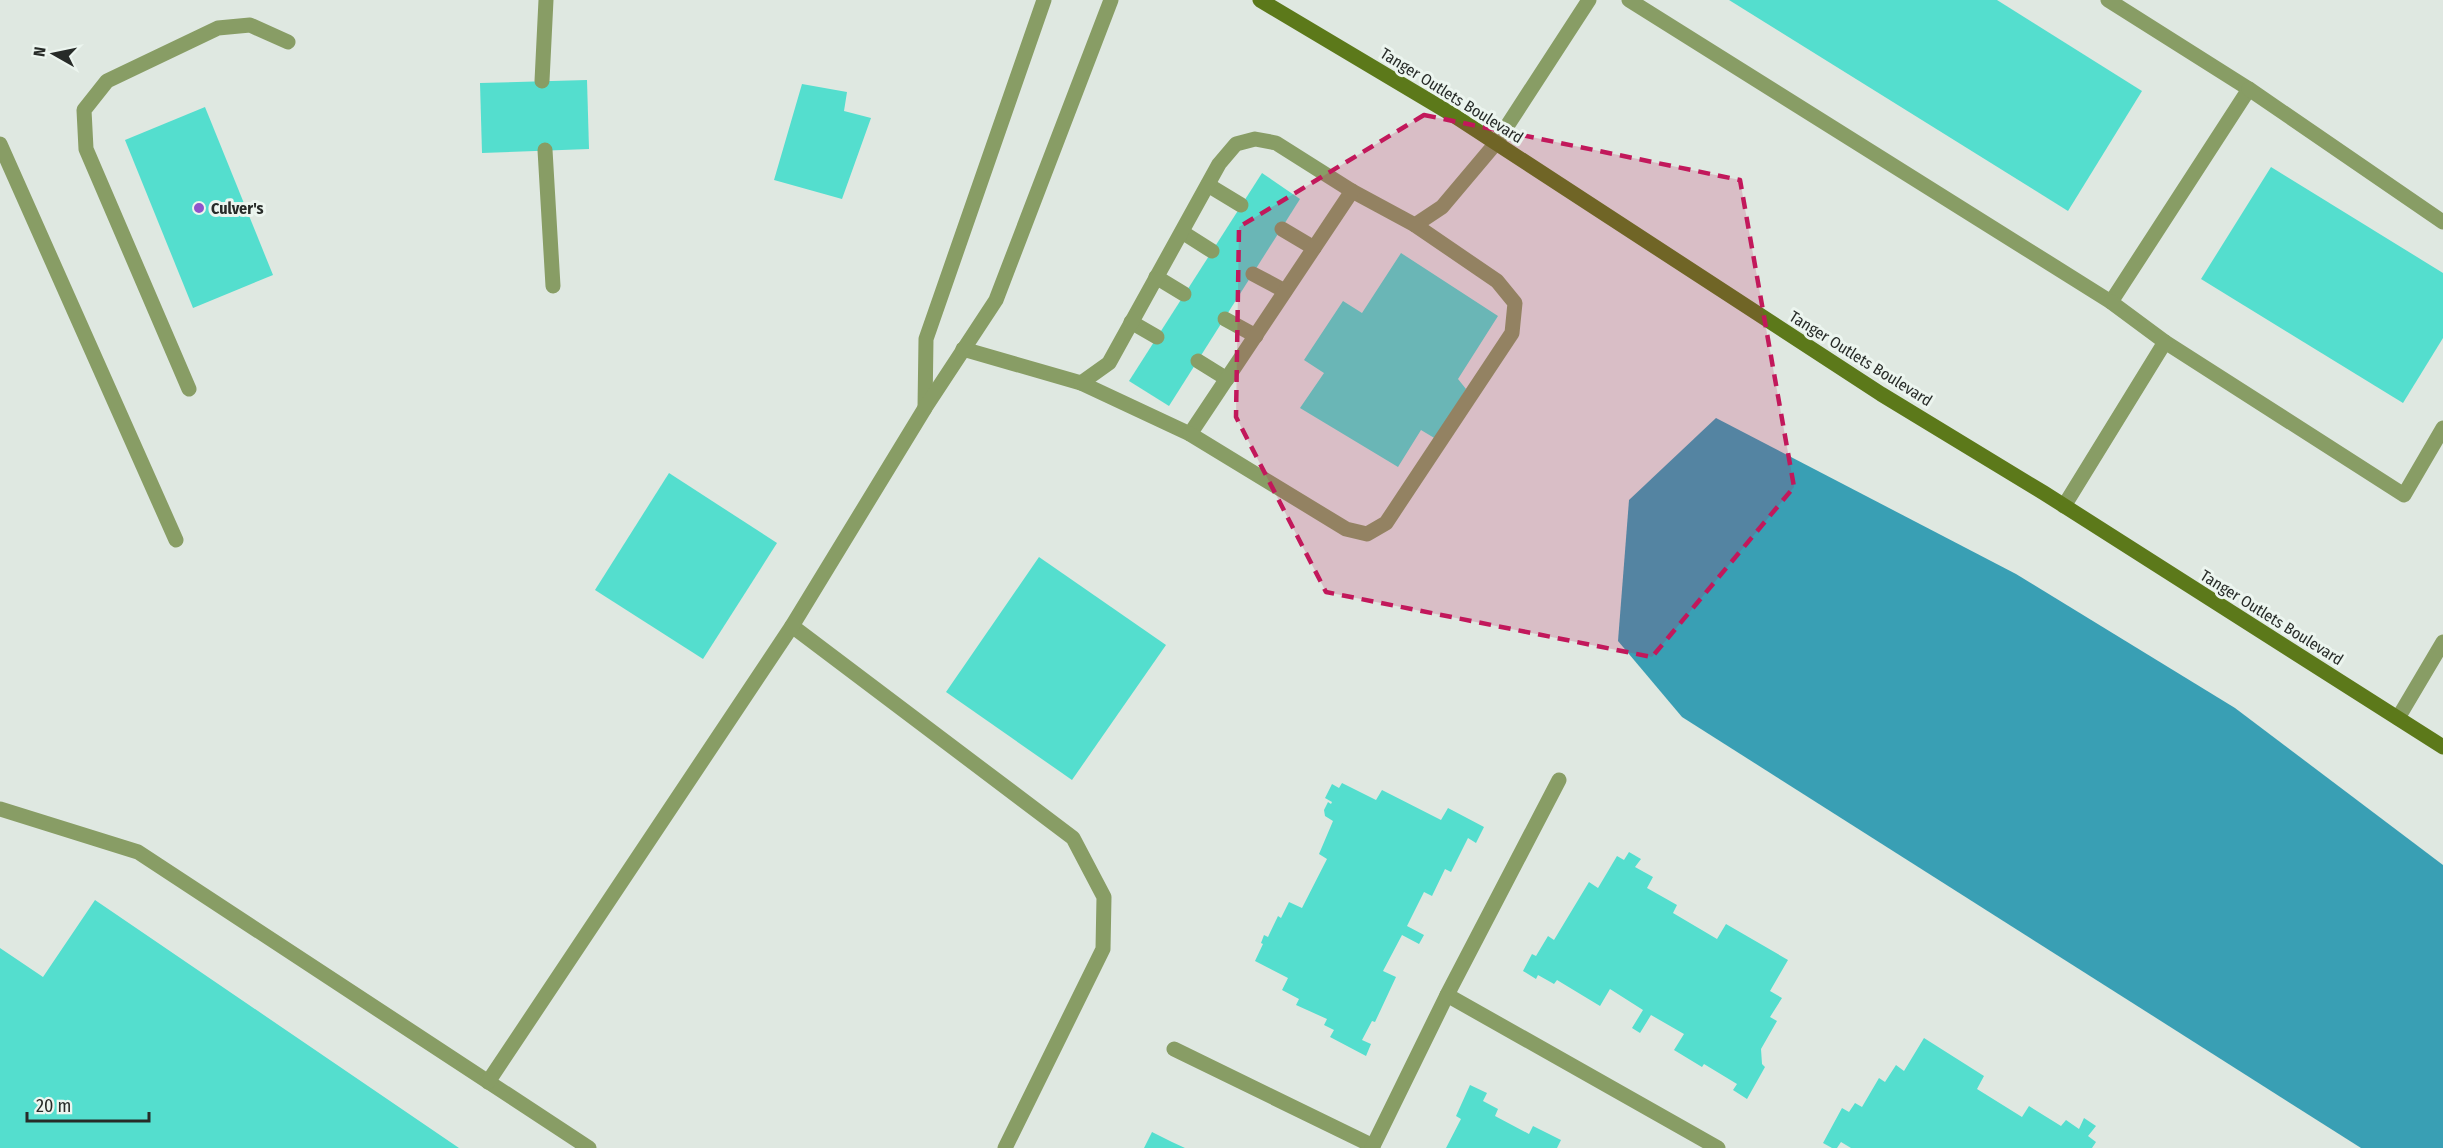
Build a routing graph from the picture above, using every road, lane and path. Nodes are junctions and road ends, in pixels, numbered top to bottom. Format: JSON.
{"nodes":[{"id":1,"x":1044,"y":0,"type":"edge"},
{"id":2,"x":1111,"y":0,"type":"edge"},
{"id":3,"x":1260,"y":0,"type":"edge"},
{"id":4,"x":1589,"y":0,"type":"edge"},
{"id":5,"x":1629,"y":0,"type":"edge"},
{"id":6,"x":2108,"y":0,"type":"edge"},
{"id":7,"x":546,"y":5,"type":"edge"},
{"id":8,"x":1651,"y":6,"type":"edge"},
{"id":9,"x":288,"y":42,"type":"dead end"},
{"id":10,"x":542,"y":81,"type":"dead end"},
{"id":11,"x":2249,"y":89,"type":"junction"},
{"id":12,"x":1496,"y":143,"type":"junction"},
{"id":13,"x":0,"y":144,"type":"edge"},
{"id":14,"x":545,"y":150,"type":"dead end"},
{"id":15,"x":5,"y":169,"type":"edge"},
{"id":16,"x":1208,"y":185,"type":"junction"},
{"id":17,"x":1352,"y":191,"type":"junction"},
{"id":18,"x":1241,"y":205,"type":"dead end"},
{"id":19,"x":2441,"y":217,"type":"edge"},
{"id":20,"x":1416,"y":225,"type":"junction"},
{"id":21,"x":1282,"y":228,"type":"dead end"},
{"id":22,"x":1182,"y":232,"type":"junction"},
{"id":23,"x":1314,"y":248,"type":"junction"},
{"id":24,"x":1212,"y":251,"type":"dead end"},
{"id":25,"x":1253,"y":273,"type":"dead end"},
{"id":26,"x":1156,"y":277,"type":"junction"},
{"id":27,"x":553,"y":285,"type":"dead end"},
{"id":28,"x":1285,"y":291,"type":"junction"},
{"id":29,"x":1184,"y":294,"type":"dead end"},
{"id":30,"x":2111,"y":302,"type":"junction"},
{"id":31,"x":1225,"y":318,"type":"dead end"},
{"id":32,"x":1131,"y":322,"type":"junction"},
{"id":33,"x":1256,"y":336,"type":"junction"},
{"id":34,"x":1157,"y":337,"type":"dead end"},
{"id":35,"x":2165,"y":342,"type":"junction"},
{"id":36,"x":963,"y":349,"type":"junction"},
{"id":37,"x":1198,"y":361,"type":"dead end"},
{"id":38,"x":1227,"y":379,"type":"junction"},
{"id":39,"x":1081,"y":383,"type":"junction"},
{"id":40,"x":189,"y":389,"type":"dead end"},
{"id":41,"x":925,"y":408,"type":"junction"},
{"id":42,"x":2443,"y":428,"type":"edge"},
{"id":43,"x":1190,"y":434,"type":"junction"},
{"id":44,"x":2064,"y":506,"type":"junction"},
{"id":45,"x":176,"y":540,"type":"dead end"},
{"id":46,"x":792,"y":626,"type":"junction"},
{"id":47,"x":2443,"y":642,"type":"edge"},
{"id":48,"x":2398,"y":718,"type":"junction"},
{"id":49,"x":2443,"y":747,"type":"edge"},
{"id":50,"x":1559,"y":780,"type":"dead end"},
{"id":51,"x":0,"y":809,"type":"edge"},
{"id":52,"x":1448,"y":995,"type":"junction"},
{"id":53,"x":1174,"y":1049,"type":"dead end"},
{"id":54,"x":488,"y":1082,"type":"junction"},
{"id":55,"x":1372,"y":1147,"type":"edge"},
{"id":56,"x":589,"y":1148,"type":"edge"},
{"id":57,"x":1005,"y":1148,"type":"edge"},
{"id":58,"x":1718,"y":1148,"type":"edge"}],
"edges":[{"from":1,"to":41,"type":"street"},
{"from":2,"to":36,"type":"street"},
{"from":3,"to":12,"type":"street","name":"Tanger Outlets Boulevard"},
{"from":4,"to":12,"type":"street"},
{"from":5,"to":8,"type":"street"},
{"from":6,"to":11,"type":"street"},
{"from":7,"to":10,"type":"street"},
{"from":8,"to":30,"type":"street"},
{"from":9,"to":40,"type":"street"},
{"from":11,"to":19,"type":"street"},
{"from":11,"to":30,"type":"street"},
{"from":12,"to":20,"type":"street"},
{"from":12,"to":44,"type":"street","name":"Tanger Outlets Boulevard"},
{"from":13,"to":15,"type":"street"},
{"from":14,"to":27,"type":"street"},
{"from":15,"to":45,"type":"street"},
{"from":16,"to":17,"type":"street"},
{"from":16,"to":18,"type":"street"},
{"from":16,"to":22,"type":"street"},
{"from":17,"to":20,"type":"street"},
{"from":17,"to":23,"type":"street"},
{"from":20,"to":43,"type":"street"},
{"from":21,"to":23,"type":"street"},
{"from":22,"to":24,"type":"street"},
{"from":22,"to":26,"type":"street"},
{"from":23,"to":28,"type":"street"},
{"from":25,"to":28,"type":"street"},
{"from":26,"to":29,"type":"street"},
{"from":26,"to":32,"type":"street"},
{"from":28,"to":33,"type":"street"},
{"from":30,"to":35,"type":"street"},
{"from":31,"to":33,"type":"street"},
{"from":32,"to":34,"type":"street"},
{"from":32,"to":39,"type":"street"},
{"from":33,"to":38,"type":"street"},
{"from":35,"to":42,"type":"street"},
{"from":35,"to":44,"type":"street"},
{"from":36,"to":39,"type":"street"},
{"from":36,"to":41,"type":"street"},
{"from":37,"to":38,"type":"street"},
{"from":38,"to":43,"type":"street"},
{"from":39,"to":43,"type":"street"},
{"from":41,"to":46,"type":"street"},
{"from":44,"to":48,"type":"street","name":"Tanger Outlets Boulevard"},
{"from":46,"to":54,"type":"street"},
{"from":46,"to":57,"type":"street"},
{"from":47,"to":48,"type":"street"},
{"from":48,"to":49,"type":"street","name":"Tanger Outlets Boulevard"},
{"from":50,"to":52,"type":"street"},
{"from":51,"to":54,"type":"street"},
{"from":52,"to":55,"type":"street"},
{"from":52,"to":58,"type":"street"},
{"from":53,"to":55,"type":"street"},
{"from":54,"to":56,"type":"street"}]}
